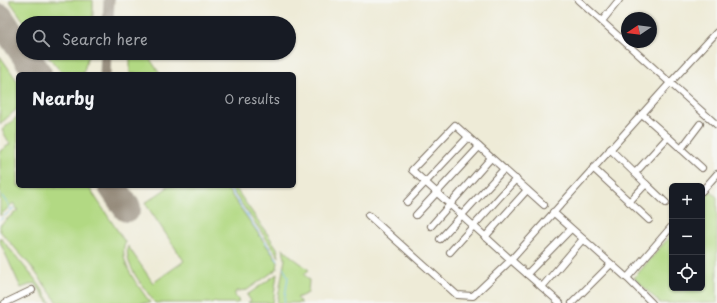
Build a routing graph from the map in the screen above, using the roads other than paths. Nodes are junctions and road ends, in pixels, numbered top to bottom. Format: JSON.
{"nodes":[{"id":1,"x":578,"y":0,"type":"edge"},
{"id":2,"x":619,"y":0,"type":"edge"},
{"id":3,"x":602,"y":21,"type":"junction"},
{"id":4,"x":717,"y":32,"type":"edge"},
{"id":5,"x":670,"y":83,"type":"junction"},
{"id":6,"x":642,"y":114,"type":"junction"},
{"id":7,"x":700,"y":124,"type":"dead end"},
{"id":8,"x":717,"y":125,"type":"edge"},
{"id":9,"x":468,"y":137,"type":"junction"},
{"id":10,"x":668,"y":137,"type":"junction"},
{"id":11,"x":479,"y":147,"type":"junction"},
{"id":12,"x":610,"y":149,"type":"junction"},
{"id":13,"x":681,"y":149,"type":"junction"},
{"id":14,"x":491,"y":158,"type":"junction"},
{"id":15,"x":593,"y":168,"type":"junction"},
{"id":16,"x":702,"y":168,"type":"dead end"},
{"id":17,"x":504,"y":169,"type":"junction"},
{"id":18,"x":635,"y":173,"type":"junction"},
{"id":19,"x":717,"y":174,"type":"edge"},
{"id":20,"x":516,"y":180,"type":"junction"},
{"id":21,"x":425,"y":182,"type":"junction"},
{"id":22,"x":646,"y":184,"type":"junction"},
{"id":23,"x":705,"y":188,"type":"edge"},
{"id":24,"x":527,"y":190,"type":"junction"},
{"id":25,"x":437,"y":193,"type":"junction"},
{"id":26,"x":407,"y":202,"type":"dead end"},
{"id":27,"x":629,"y":202,"type":"junction"},
{"id":28,"x":666,"y":203,"type":"dead end"},
{"id":29,"x":450,"y":204,"type":"junction"},
{"id":30,"x":544,"y":205,"type":"dead end"},
{"id":31,"x":553,"y":212,"type":"junction"},
{"id":32,"x":368,"y":215,"type":"dead end"},
{"id":33,"x":416,"y":215,"type":"dead end"},
{"id":34,"x":461,"y":215,"type":"junction"},
{"id":35,"x":649,"y":220,"type":"dead end"},
{"id":36,"x":431,"y":226,"type":"dead end"},
{"id":37,"x":473,"y":226,"type":"junction"},
{"id":38,"x":571,"y":229,"type":"junction"},
{"id":39,"x":669,"y":229,"type":"edge"},
{"id":40,"x":485,"y":236,"type":"junction"},
{"id":41,"x":440,"y":239,"type":"dead end"},
{"id":42,"x":583,"y":239,"type":"junction"},
{"id":43,"x":450,"y":252,"type":"dead end"},
{"id":44,"x":511,"y":260,"type":"junction"},
{"id":45,"x":611,"y":264,"type":"junction"},
{"id":46,"x":527,"y":274,"type":"junction"},
{"id":47,"x":627,"y":278,"type":"junction"},
{"id":48,"x":542,"y":287,"type":"junction"},
{"id":49,"x":32,"y":290,"type":"dead end"},
{"id":50,"x":5,"y":303,"type":"edge"},
{"id":51,"x":560,"y":303,"type":"edge"},
{"id":52,"x":572,"y":303,"type":"edge"},
{"id":53,"x":652,"y":303,"type":"edge"}],
"edges":[{"from":1,"to":3,"type":"street"},
{"from":2,"to":3,"type":"street"},
{"from":3,"to":5,"type":"street"},
{"from":4,"to":5,"type":"street"},
{"from":5,"to":6,"type":"street"},
{"from":5,"to":8,"type":"street"},
{"from":6,"to":10,"type":"street"},
{"from":6,"to":12,"type":"street"},
{"from":7,"to":13,"type":"street"},
{"from":9,"to":11,"type":"street"},
{"from":9,"to":21,"type":"street"},
{"from":9,"to":21,"type":"street"},
{"from":10,"to":13,"type":"street"},
{"from":10,"to":18,"type":"street"},
{"from":11,"to":14,"type":"street"},
{"from":11,"to":25,"type":"street"},
{"from":12,"to":15,"type":"street"},
{"from":12,"to":18,"type":"street"},
{"from":13,"to":16,"type":"street"},
{"from":14,"to":17,"type":"street"},
{"from":14,"to":29,"type":"street"},
{"from":15,"to":27,"type":"street"},
{"from":15,"to":31,"type":"street"},
{"from":17,"to":20,"type":"street"},
{"from":17,"to":34,"type":"street"},
{"from":18,"to":22,"type":"street"},
{"from":19,"to":23,"type":"street"},
{"from":20,"to":24,"type":"street"},
{"from":20,"to":37,"type":"street"},
{"from":21,"to":25,"type":"street"},
{"from":21,"to":26,"type":"street"},
{"from":22,"to":27,"type":"street"},
{"from":22,"to":28,"type":"street"},
{"from":24,"to":30,"type":"street"},
{"from":24,"to":40,"type":"street"},
{"from":25,"to":29,"type":"street"},
{"from":25,"to":33,"type":"street"},
{"from":27,"to":35,"type":"street"},
{"from":29,"to":34,"type":"street"},
{"from":29,"to":36,"type":"street"},
{"from":31,"to":38,"type":"street"},
{"from":31,"to":44,"type":"street"},
{"from":32,"to":44,"type":"street"},
{"from":34,"to":37,"type":"street"},
{"from":34,"to":41,"type":"street"},
{"from":37,"to":40,"type":"street"},
{"from":37,"to":43,"type":"street"},
{"from":38,"to":42,"type":"street"},
{"from":38,"to":46,"type":"street"},
{"from":39,"to":47,"type":"street"},
{"from":40,"to":44,"type":"street"},
{"from":42,"to":45,"type":"street"},
{"from":42,"to":48,"type":"street"},
{"from":44,"to":46,"type":"street"},
{"from":45,"to":47,"type":"street"},
{"from":45,"to":52,"type":"street"},
{"from":46,"to":48,"type":"street"},
{"from":47,"to":53,"type":"street"},
{"from":48,"to":51,"type":"street"},
{"from":49,"to":50,"type":"street"}]}
